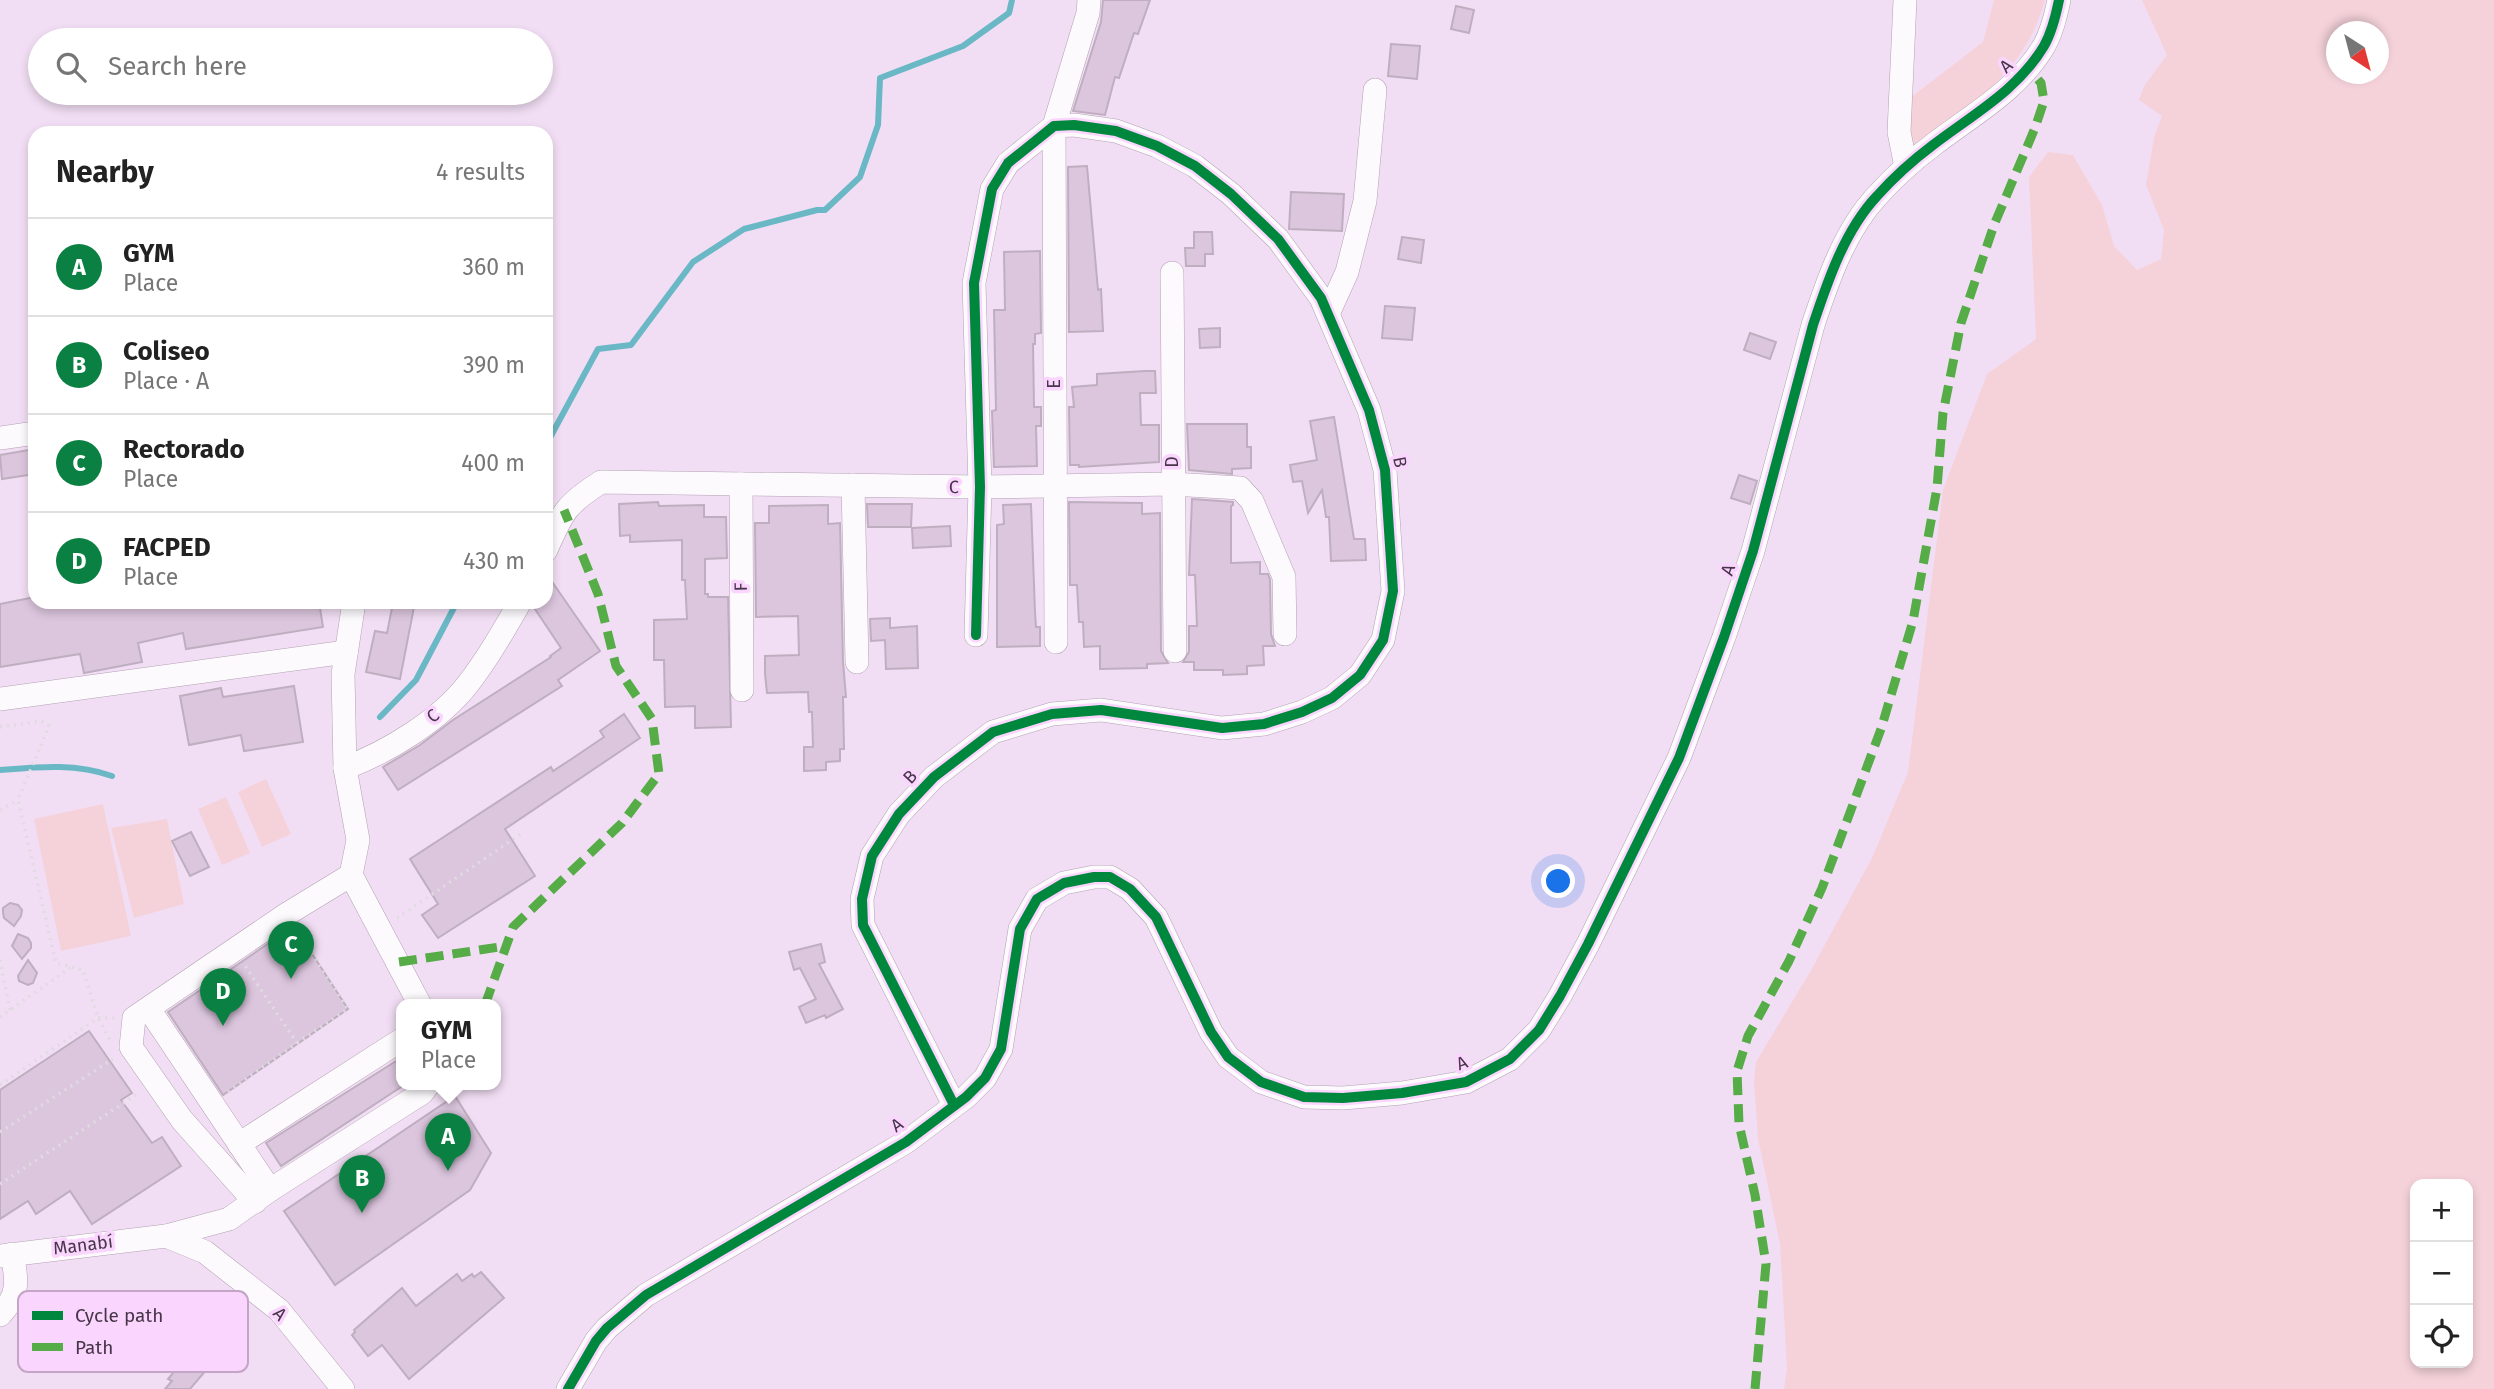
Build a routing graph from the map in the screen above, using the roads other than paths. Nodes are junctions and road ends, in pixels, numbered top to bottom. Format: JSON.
{"nodes":[{"id":1,"x":1089,"y":0,"type":"edge"},
{"id":2,"x":1905,"y":0,"type":"edge"},
{"id":3,"x":2059,"y":0,"type":"edge"},
{"id":4,"x":1375,"y":90,"type":"dead end"},
{"id":5,"x":1054,"y":126,"type":"junction"},
{"id":6,"x":1906,"y":167,"type":"junction"},
{"id":7,"x":1172,"y":273,"type":"dead end"},
{"id":8,"x":1328,"y":314,"type":"junction"},
{"id":9,"x":28,"y":434,"type":"edge"},
{"id":10,"x":0,"y":438,"type":"edge"},
{"id":11,"x":740,"y":484,"type":"junction"},
{"id":12,"x":1172,"y":484,"type":"junction"},
{"id":13,"x":853,"y":485,"type":"junction"},
{"id":14,"x":1054,"y":485,"type":"junction"},
{"id":15,"x":980,"y":487,"type":"junction"},
{"id":16,"x":553,"y":534,"type":"edge"},
{"id":17,"x":353,"y":609,"type":"edge"},
{"id":18,"x":516,"y":609,"type":"edge"},
{"id":19,"x":1284,"y":634,"type":"dead end"},
{"id":20,"x":976,"y":635,"type":"dead end"},
{"id":21,"x":1056,"y":642,"type":"dead end"},
{"id":22,"x":1175,"y":651,"type":"dead end"},
{"id":23,"x":346,"y":652,"type":"junction"},
{"id":24,"x":857,"y":662,"type":"dead end"},
{"id":25,"x":743,"y":690,"type":"dead end"},
{"id":26,"x":0,"y":699,"type":"edge"},
{"id":27,"x":345,"y":768,"type":"junction"},
{"id":28,"x":351,"y":874,"type":"junction"},
{"id":29,"x":417,"y":999,"type":"edge"},
{"id":30,"x":141,"y":1013,"type":"junction"},
{"id":31,"x":396,"y":1043,"type":"edge"},
{"id":32,"x":424,"y":1090,"type":"edge"},
{"id":33,"x":212,"y":1103,"type":"junction"},
{"id":34,"x":954,"y":1105,"type":"junction"},
{"id":35,"x":182,"y":1121,"type":"junction"},
{"id":36,"x":239,"y":1144,"type":"junction"},
{"id":37,"x":262,"y":1196,"type":"junction"},
{"id":38,"x":166,"y":1236,"type":"junction"},
{"id":39,"x":6,"y":1255,"type":"edge"},
{"id":40,"x":0,"y":1315,"type":"edge"},
{"id":41,"x":343,"y":1389,"type":"edge"},
{"id":42,"x":568,"y":1389,"type":"edge"}],
"edges":[{"from":1,"to":5,"type":"street","name":"E"},
{"from":2,"to":6,"type":"street"},
{"from":3,"to":6,"type":"street","name":"A"},
{"from":4,"to":8,"type":"street"},
{"from":5,"to":8,"type":"street","name":"B"},
{"from":5,"to":14,"type":"street","name":"E"},
{"from":5,"to":15,"type":"street"},
{"from":6,"to":34,"type":"street","name":"A"},
{"from":7,"to":12,"type":"street","name":"D"},
{"from":8,"to":34,"type":"street","name":"B"},
{"from":9,"to":10,"type":"street"},
{"from":11,"to":13,"type":"street","name":"C"},
{"from":11,"to":16,"type":"street","name":"C"},
{"from":11,"to":25,"type":"street","name":"F"},
{"from":12,"to":14,"type":"street","name":"C"},
{"from":12,"to":19,"type":"street","name":"C"},
{"from":12,"to":22,"type":"street","name":"D"},
{"from":13,"to":15,"type":"street","name":"C"},
{"from":13,"to":24,"type":"street"},
{"from":14,"to":15,"type":"street","name":"C"},
{"from":14,"to":21,"type":"street","name":"E"},
{"from":15,"to":20,"type":"street"},
{"from":17,"to":23,"type":"street"},
{"from":18,"to":27,"type":"street","name":"C"},
{"from":23,"to":26,"type":"street"},
{"from":23,"to":27,"type":"street"},
{"from":27,"to":28,"type":"street"},
{"from":28,"to":29,"type":"street"},
{"from":28,"to":30,"type":"street"},
{"from":30,"to":33,"type":"street"},
{"from":30,"to":35,"type":"street"},
{"from":31,"to":36,"type":"street"},
{"from":32,"to":37,"type":"street","name":"Manabí"},
{"from":33,"to":35,"type":"street"},
{"from":33,"to":36,"type":"street"},
{"from":34,"to":42,"type":"street","name":"A"},
{"from":35,"to":37,"type":"street"},
{"from":36,"to":37,"type":"street"},
{"from":37,"to":38,"type":"street","name":"Manabí"},
{"from":38,"to":39,"type":"street","name":"Manabí"},
{"from":38,"to":41,"type":"street","name":"A"},
{"from":39,"to":40,"type":"street"}]}
